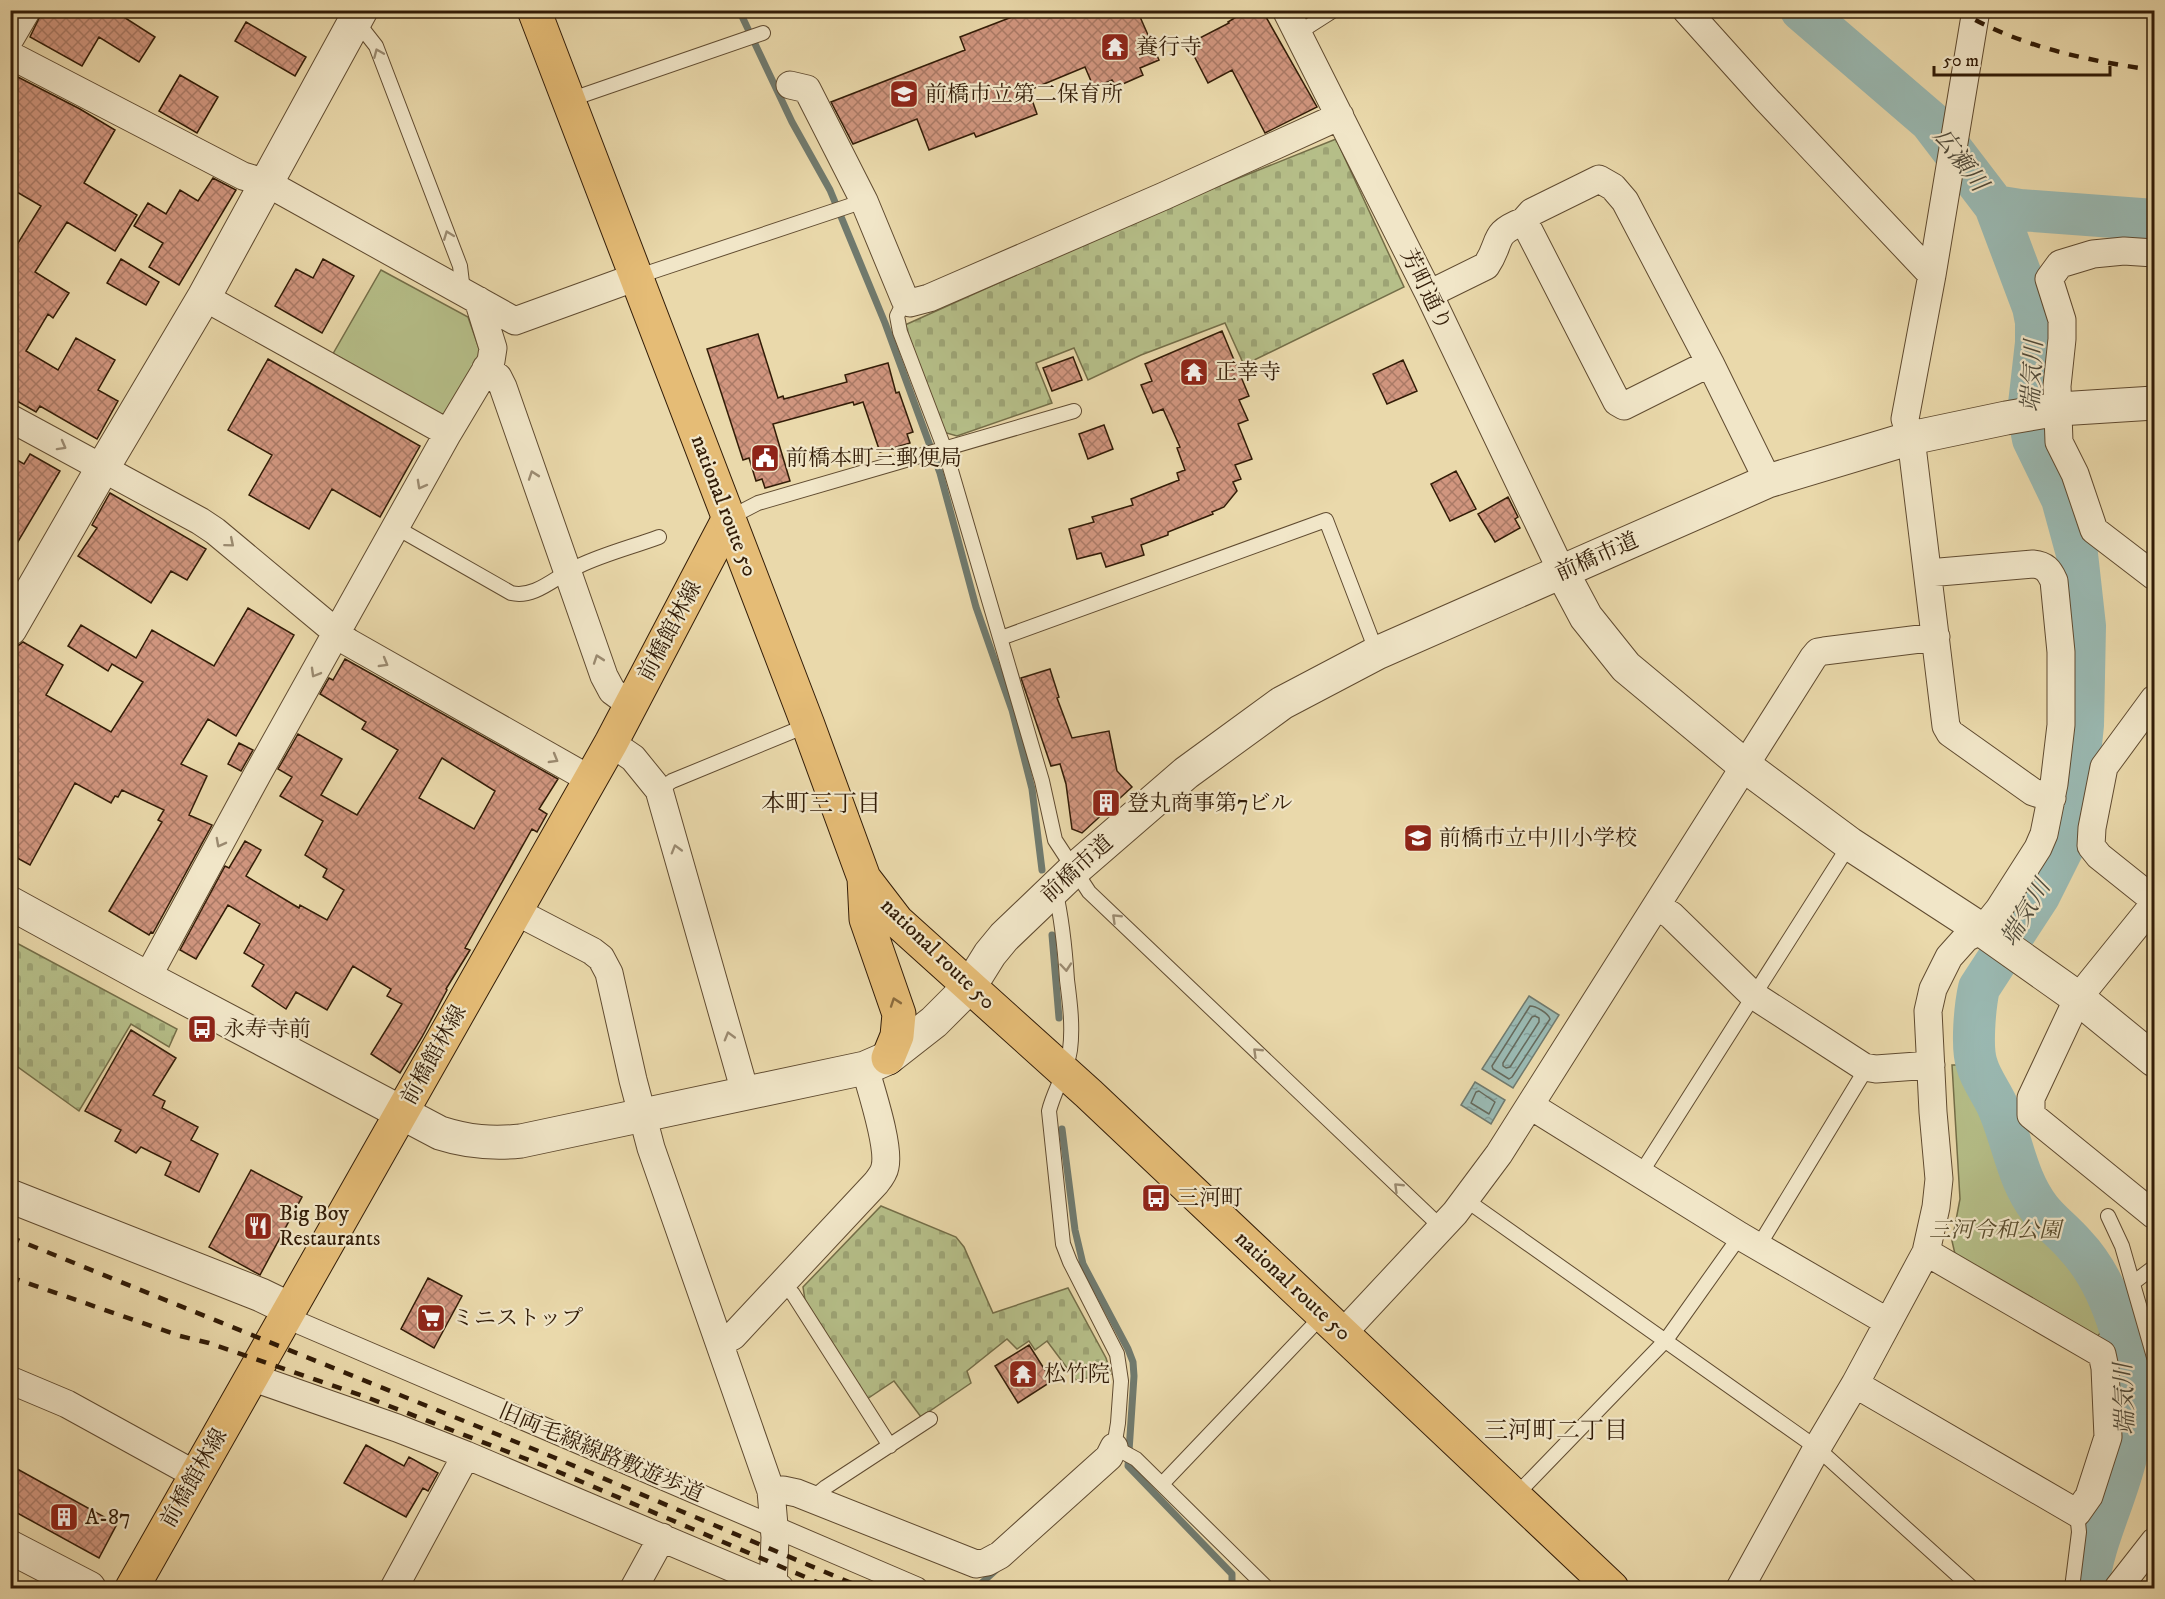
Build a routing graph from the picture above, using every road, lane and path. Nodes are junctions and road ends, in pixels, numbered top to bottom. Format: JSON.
{"nodes":[{"id":1,"x":27,"y":10,"type":"edge"},
{"id":2,"x":534,"y":10,"type":"edge"},
{"id":3,"x":1334,"y":10,"type":"edge"},
{"id":4,"x":1686,"y":10,"type":"edge"},
{"id":5,"x":1976,"y":10,"type":"edge"},
{"id":6,"x":357,"y":17,"type":"edge"},
{"id":7,"x":1292,"y":22,"type":"edge"},
{"id":8,"x":763,"y":33,"type":"dead end"},
{"id":9,"x":10,"y":39,"type":"edge"},
{"id":10,"x":10,"y":55,"type":"edge"},
{"id":11,"x":790,"y":86,"type":"dead end"},
{"id":12,"x":568,"y":100,"type":"junction"},
{"id":13,"x":1340,"y":116,"type":"junction"},
{"id":14,"x":267,"y":183,"type":"junction"},
{"id":15,"x":864,"y":201,"type":"junction"},
{"id":16,"x":1524,"y":221,"type":"junction"},
{"id":17,"x":2154,"y":253,"type":"edge"},
{"id":18,"x":1932,"y":275,"type":"junction"},
{"id":19,"x":636,"y":277,"type":"junction"},
{"id":20,"x":1429,"y":294,"type":"junction"},
{"id":21,"x":471,"y":295,"type":"junction"},
{"id":22,"x":204,"y":297,"type":"junction"},
{"id":23,"x":905,"y":300,"type":"junction"},
{"id":24,"x":1710,"y":363,"type":"junction"},
{"id":25,"x":486,"y":368,"type":"junction"},
{"id":26,"x":2154,"y":403,"type":"edge"},
{"id":27,"x":2059,"y":409,"type":"junction"},
{"id":28,"x":1074,"y":411,"type":"dead end"},
{"id":29,"x":10,"y":418,"type":"edge"},
{"id":30,"x":448,"y":433,"type":"junction"},
{"id":31,"x":1911,"y":438,"type":"junction"},
{"id":32,"x":945,"y":450,"type":"junction"},
{"id":33,"x":102,"y":469,"type":"junction"},
{"id":34,"x":1768,"y":482,"type":"junction"},
{"id":35,"x":729,"y":518,"type":"junction"},
{"id":36,"x":397,"y":528,"type":"junction"},
{"id":37,"x":658,"y":537,"type":"dead end"},
{"id":38,"x":567,"y":572,"type":"junction"},
{"id":39,"x":1562,"y":572,"type":"junction"},
{"id":40,"x":1928,"y":573,"type":"junction"},
{"id":41,"x":2154,"y":576,"type":"edge"},
{"id":42,"x":10,"y":629,"type":"edge"},
{"id":43,"x":338,"y":632,"type":"junction"},
{"id":44,"x":1936,"y":637,"type":"junction"},
{"id":45,"x":1001,"y":638,"type":"junction"},
{"id":46,"x":1377,"y":653,"type":"junction"},
{"id":47,"x":2154,"y":699,"type":"edge"},
{"id":48,"x":631,"y":705,"type":"junction"},
{"id":49,"x":808,"y":725,"type":"junction"},
{"id":50,"x":611,"y":743,"type":"junction"},
{"id":51,"x":1745,"y":766,"type":"junction"},
{"id":52,"x":591,"y":780,"type":"junction"},
{"id":53,"x":659,"y":790,"type":"junction"},
{"id":54,"x":2052,"y":798,"type":"junction"},
{"id":55,"x":1850,"y":844,"type":"junction"},
{"id":56,"x":864,"y":878,"type":"junction"},
{"id":57,"x":1065,"y":879,"type":"junction"},
{"id":58,"x":2154,"y":902,"type":"edge"},
{"id":59,"x":10,"y":903,"type":"edge"},
{"id":60,"x":1657,"y":907,"type":"junction"},
{"id":61,"x":515,"y":911,"type":"junction"},
{"id":62,"x":1996,"y":940,"type":"junction"},
{"id":63,"x":147,"y":978,"type":"junction"},
{"id":64,"x":970,"y":986,"type":"junction"},
{"id":65,"x":1753,"y":995,"type":"junction"},
{"id":66,"x":2078,"y":998,"type":"junction"},
{"id":67,"x":2154,"y":1060,"type":"edge"},
{"id":68,"x":877,"y":1063,"type":"junction"},
{"id":69,"x":1931,"y":1065,"type":"junction"},
{"id":70,"x":1864,"y":1067,"type":"junction"},
{"id":71,"x":1065,"y":1072,"type":"junction"},
{"id":72,"x":745,"y":1092,"type":"junction"},
{"id":73,"x":1531,"y":1106,"type":"junction"},
{"id":74,"x":402,"y":1112,"type":"junction"},
{"id":75,"x":643,"y":1115,"type":"junction"},
{"id":76,"x":1641,"y":1173,"type":"junction"},
{"id":77,"x":10,"y":1196,"type":"edge"},
{"id":78,"x":1466,"y":1200,"type":"junction"},
{"id":79,"x":2154,"y":1215,"type":"edge"},
{"id":80,"x":2108,"y":1216,"type":"dead end"},
{"id":81,"x":1441,"y":1227,"type":"junction"},
{"id":82,"x":1749,"y":1242,"type":"junction"},
{"id":83,"x":1926,"y":1252,"type":"junction"},
{"id":84,"x":2154,"y":1268,"type":"edge"},
{"id":85,"x":2133,"y":1283,"type":"junction"},
{"id":86,"x":781,"y":1284,"type":"junction"},
{"id":87,"x":287,"y":1313,"type":"junction"},
{"id":88,"x":1888,"y":1322,"type":"junction"},
{"id":89,"x":1333,"y":1324,"type":"junction"},
{"id":90,"x":1666,"y":1340,"type":"junction"},
{"id":91,"x":720,"y":1343,"type":"junction"},
{"id":92,"x":2154,"y":1357,"type":"edge"},
{"id":93,"x":251,"y":1377,"type":"junction"},
{"id":94,"x":10,"y":1380,"type":"edge"},
{"id":95,"x":1855,"y":1384,"type":"junction"},
{"id":96,"x":930,"y":1419,"type":"dead end"},
{"id":97,"x":890,"y":1446,"type":"junction"},
{"id":98,"x":1114,"y":1447,"type":"junction"},
{"id":99,"x":1817,"y":1448,"type":"junction"},
{"id":100,"x":466,"y":1455,"type":"junction"},
{"id":101,"x":196,"y":1475,"type":"junction"},
{"id":102,"x":1162,"y":1484,"type":"junction"},
{"id":103,"x":771,"y":1491,"type":"junction"},
{"id":104,"x":1515,"y":1496,"type":"junction"},
{"id":105,"x":816,"y":1500,"type":"junction"},
{"id":106,"x":2077,"y":1513,"type":"junction"},
{"id":107,"x":775,"y":1527,"type":"junction"},
{"id":108,"x":662,"y":1538,"type":"junction"},
{"id":109,"x":2154,"y":1542,"type":"edge"},
{"id":110,"x":10,"y":1546,"type":"edge"},
{"id":111,"x":89,"y":1588,"type":"edge"},
{"id":112,"x":132,"y":1588,"type":"edge"},
{"id":113,"x":394,"y":1588,"type":"edge"},
{"id":114,"x":634,"y":1588,"type":"edge"},
{"id":115,"x":775,"y":1588,"type":"edge"},
{"id":116,"x":917,"y":1588,"type":"edge"},
{"id":117,"x":1267,"y":1588,"type":"edge"},
{"id":118,"x":1612,"y":1588,"type":"edge"},
{"id":119,"x":1740,"y":1588,"type":"edge"},
{"id":120,"x":1972,"y":1588,"type":"edge"},
{"id":121,"x":2072,"y":1588,"type":"edge"},
{"id":122,"x":2118,"y":1588,"type":"edge"}],
"edges":[{"from":1,"to":9,"type":"street"},
{"from":2,"to":12,"type":"main road","name":"national route 50"},
{"from":3,"to":7,"type":"lane"},
{"from":4,"to":18,"type":"street"},
{"from":5,"to":18,"type":"street"},
{"from":6,"to":14,"type":"street"},
{"from":21,"to":6,"type":"lane","one_way":true},
{"from":7,"to":13,"type":"street","name":"芳町通り"},
{"from":8,"to":12,"type":"lane"},
{"from":10,"to":14,"type":"street"},
{"from":11,"to":15,"type":"street"},
{"from":12,"to":19,"type":"main road","name":"national route 50"},
{"from":13,"to":20,"type":"street","name":"芳町通り"},
{"from":13,"to":23,"type":"street"},
{"from":14,"to":21,"type":"street"},
{"from":14,"to":22,"type":"street"},
{"from":15,"to":19,"type":"lane"},
{"from":15,"to":23,"type":"street"},
{"from":16,"to":20,"type":"street"},
{"from":16,"to":24,"type":"street"},
{"from":16,"to":24,"type":"street"},
{"from":17,"to":27,"type":"street"},
{"from":18,"to":31,"type":"street"},
{"from":19,"to":21,"type":"street"},
{"from":19,"to":35,"type":"main road","name":"national route 50"},
{"from":20,"to":39,"type":"street","name":"芳町通り"},
{"from":21,"to":25,"type":"street"},
{"from":22,"to":30,"type":"street"},
{"from":22,"to":33,"type":"street"},
{"from":23,"to":32,"type":"lane"},
{"from":24,"to":34,"type":"street"},
{"from":25,"to":30,"type":"street"},
{"from":38,"to":25,"type":"street","one_way":true},
{"from":26,"to":27,"type":"street","name":"前橋市道"},
{"from":27,"to":31,"type":"street","name":"前橋市道"},
{"from":27,"to":41,"type":"street"},
{"from":28,"to":32,"type":"lane"},
{"from":29,"to":33,"type":"street","one_way":true},
{"from":30,"to":36,"type":"street","one_way":true},
{"from":31,"to":34,"type":"street","name":"前橋市道"},
{"from":31,"to":40,"type":"street"},
{"from":32,"to":35,"type":"lane"},
{"from":32,"to":45,"type":"lane"},
{"from":33,"to":42,"type":"street"},
{"from":33,"to":43,"type":"street","one_way":true},
{"from":34,"to":39,"type":"street","name":"前橋市道"},
{"from":35,"to":48,"type":"main road","name":"前橋館林線"},
{"from":35,"to":49,"type":"main road","name":"national route 50"},
{"from":36,"to":38,"type":"lane"},
{"from":36,"to":43,"type":"street"},
{"from":37,"to":38,"type":"lane"},
{"from":48,"to":38,"type":"street","one_way":true},
{"from":39,"to":46,"type":"street","name":"前橋市道"},
{"from":39,"to":51,"type":"street"},
{"from":40,"to":44,"type":"street"},
{"from":40,"to":54,"type":"street"},
{"from":43,"to":52,"type":"street","one_way":true},
{"from":43,"to":63,"type":"street","one_way":true},
{"from":44,"to":51,"type":"street"},
{"from":44,"to":54,"type":"street"},
{"from":45,"to":46,"type":"lane"},
{"from":45,"to":57,"type":"lane"},
{"from":46,"to":57,"type":"street","name":"前橋市道"},
{"from":47,"to":58,"type":"street"},
{"from":48,"to":50,"type":"main road","name":"前橋館林線"},
{"from":49,"to":53,"type":"lane"},
{"from":49,"to":56,"type":"main road","name":"national route 50"},
{"from":50,"to":52,"type":"main road","name":"前橋館林線"},
{"from":50,"to":53,"type":"street"},
{"from":51,"to":55,"type":"street"},
{"from":51,"to":60,"type":"street"},
{"from":52,"to":61,"type":"main road","name":"前橋館林線"},
{"from":72,"to":53,"type":"street","one_way":true},
{"from":54,"to":62,"type":"street"},
{"from":55,"to":62,"type":"street"},
{"from":55,"to":65,"type":"lane"},
{"from":56,"to":64,"type":"main road","name":"national route 50"},
{"from":68,"to":56,"type":"main road","one_way":true},
{"from":57,"to":64,"type":"street","name":"前橋市道"},
{"from":57,"to":71,"type":"lane","one_way":true},
{"from":81,"to":57,"type":"lane","one_way":true},
{"from":58,"to":66,"type":"street"},
{"from":59,"to":63,"type":"street"},
{"from":60,"to":65,"type":"street"},
{"from":60,"to":73,"type":"street"},
{"from":61,"to":74,"type":"main road","name":"前橋館林線"},
{"from":61,"to":75,"type":"street"},
{"from":62,"to":66,"type":"street"},
{"from":62,"to":69,"type":"street"},
{"from":63,"to":74,"type":"street"},
{"from":64,"to":68,"type":"street","name":"前橋市道"},
{"from":64,"to":71,"type":"main road","name":"national route 50"},
{"from":65,"to":70,"type":"street"},
{"from":65,"to":76,"type":"lane"},
{"from":66,"to":67,"type":"street"},
{"from":66,"to":79,"type":"street"},
{"from":68,"to":72,"type":"street"},
{"from":68,"to":86,"type":"street"},
{"from":69,"to":70,"type":"street"},
{"from":69,"to":83,"type":"street"},
{"from":70,"to":82,"type":"lane"},
{"from":71,"to":89,"type":"main road","name":"national route 50"},
{"from":71,"to":98,"type":"lane"},
{"from":72,"to":75,"type":"street"},
{"from":73,"to":76,"type":"street"},
{"from":73,"to":78,"type":"street"},
{"from":74,"to":75,"type":"street"},
{"from":74,"to":87,"type":"main road","name":"前橋館林線"},
{"from":75,"to":91,"type":"street"},
{"from":76,"to":82,"type":"street"},
{"from":77,"to":87,"type":"street"},
{"from":78,"to":81,"type":"street"},
{"from":78,"to":90,"type":"lane"},
{"from":80,"to":85,"type":"lane"},
{"from":81,"to":89,"type":"street"},
{"from":82,"to":88,"type":"street"},
{"from":82,"to":90,"type":"lane"},
{"from":83,"to":88,"type":"street"},
{"from":83,"to":106,"type":"street"},
{"from":84,"to":85,"type":"lane"},
{"from":85,"to":92,"type":"lane"},
{"from":86,"to":91,"type":"street"},
{"from":86,"to":97,"type":"lane"},
{"from":87,"to":93,"type":"main road","name":"前橋館林線"},
{"from":87,"to":107,"type":"street","name":"旧両毛線線路敷遊歩道"},
{"from":88,"to":95,"type":"street"},
{"from":89,"to":102,"type":"lane"},
{"from":89,"to":104,"type":"main road","name":"national route 50"},
{"from":90,"to":99,"type":"lane"},
{"from":90,"to":104,"type":"lane"},
{"from":91,"to":103,"type":"street"},
{"from":93,"to":100,"type":"street"},
{"from":93,"to":101,"type":"main road","name":"前橋館林線"},
{"from":94,"to":101,"type":"street"},
{"from":95,"to":99,"type":"street"},
{"from":95,"to":106,"type":"street"},
{"from":96,"to":97,"type":"lane"},
{"from":97,"to":105,"type":"lane"},
{"from":98,"to":102,"type":"lane"},
{"from":98,"to":105,"type":"street"},
{"from":99,"to":119,"type":"street"},
{"from":99,"to":120,"type":"lane"},
{"from":100,"to":108,"type":"street"},
{"from":100,"to":113,"type":"street"},
{"from":101,"to":112,"type":"main road","name":"前橋館林線"},
{"from":102,"to":117,"type":"lane"},
{"from":103,"to":105,"type":"street"},
{"from":103,"to":107,"type":"street"},
{"from":104,"to":118,"type":"main road","name":"national route 50"},
{"from":106,"to":121,"type":"lane"},
{"from":107,"to":115,"type":"street"},
{"from":107,"to":116,"type":"street","name":"旧両毛線線路敷遊歩道"},
{"from":108,"to":114,"type":"street"},
{"from":108,"to":115,"type":"street"},
{"from":109,"to":122,"type":"street"},
{"from":110,"to":111,"type":"street"}]}
